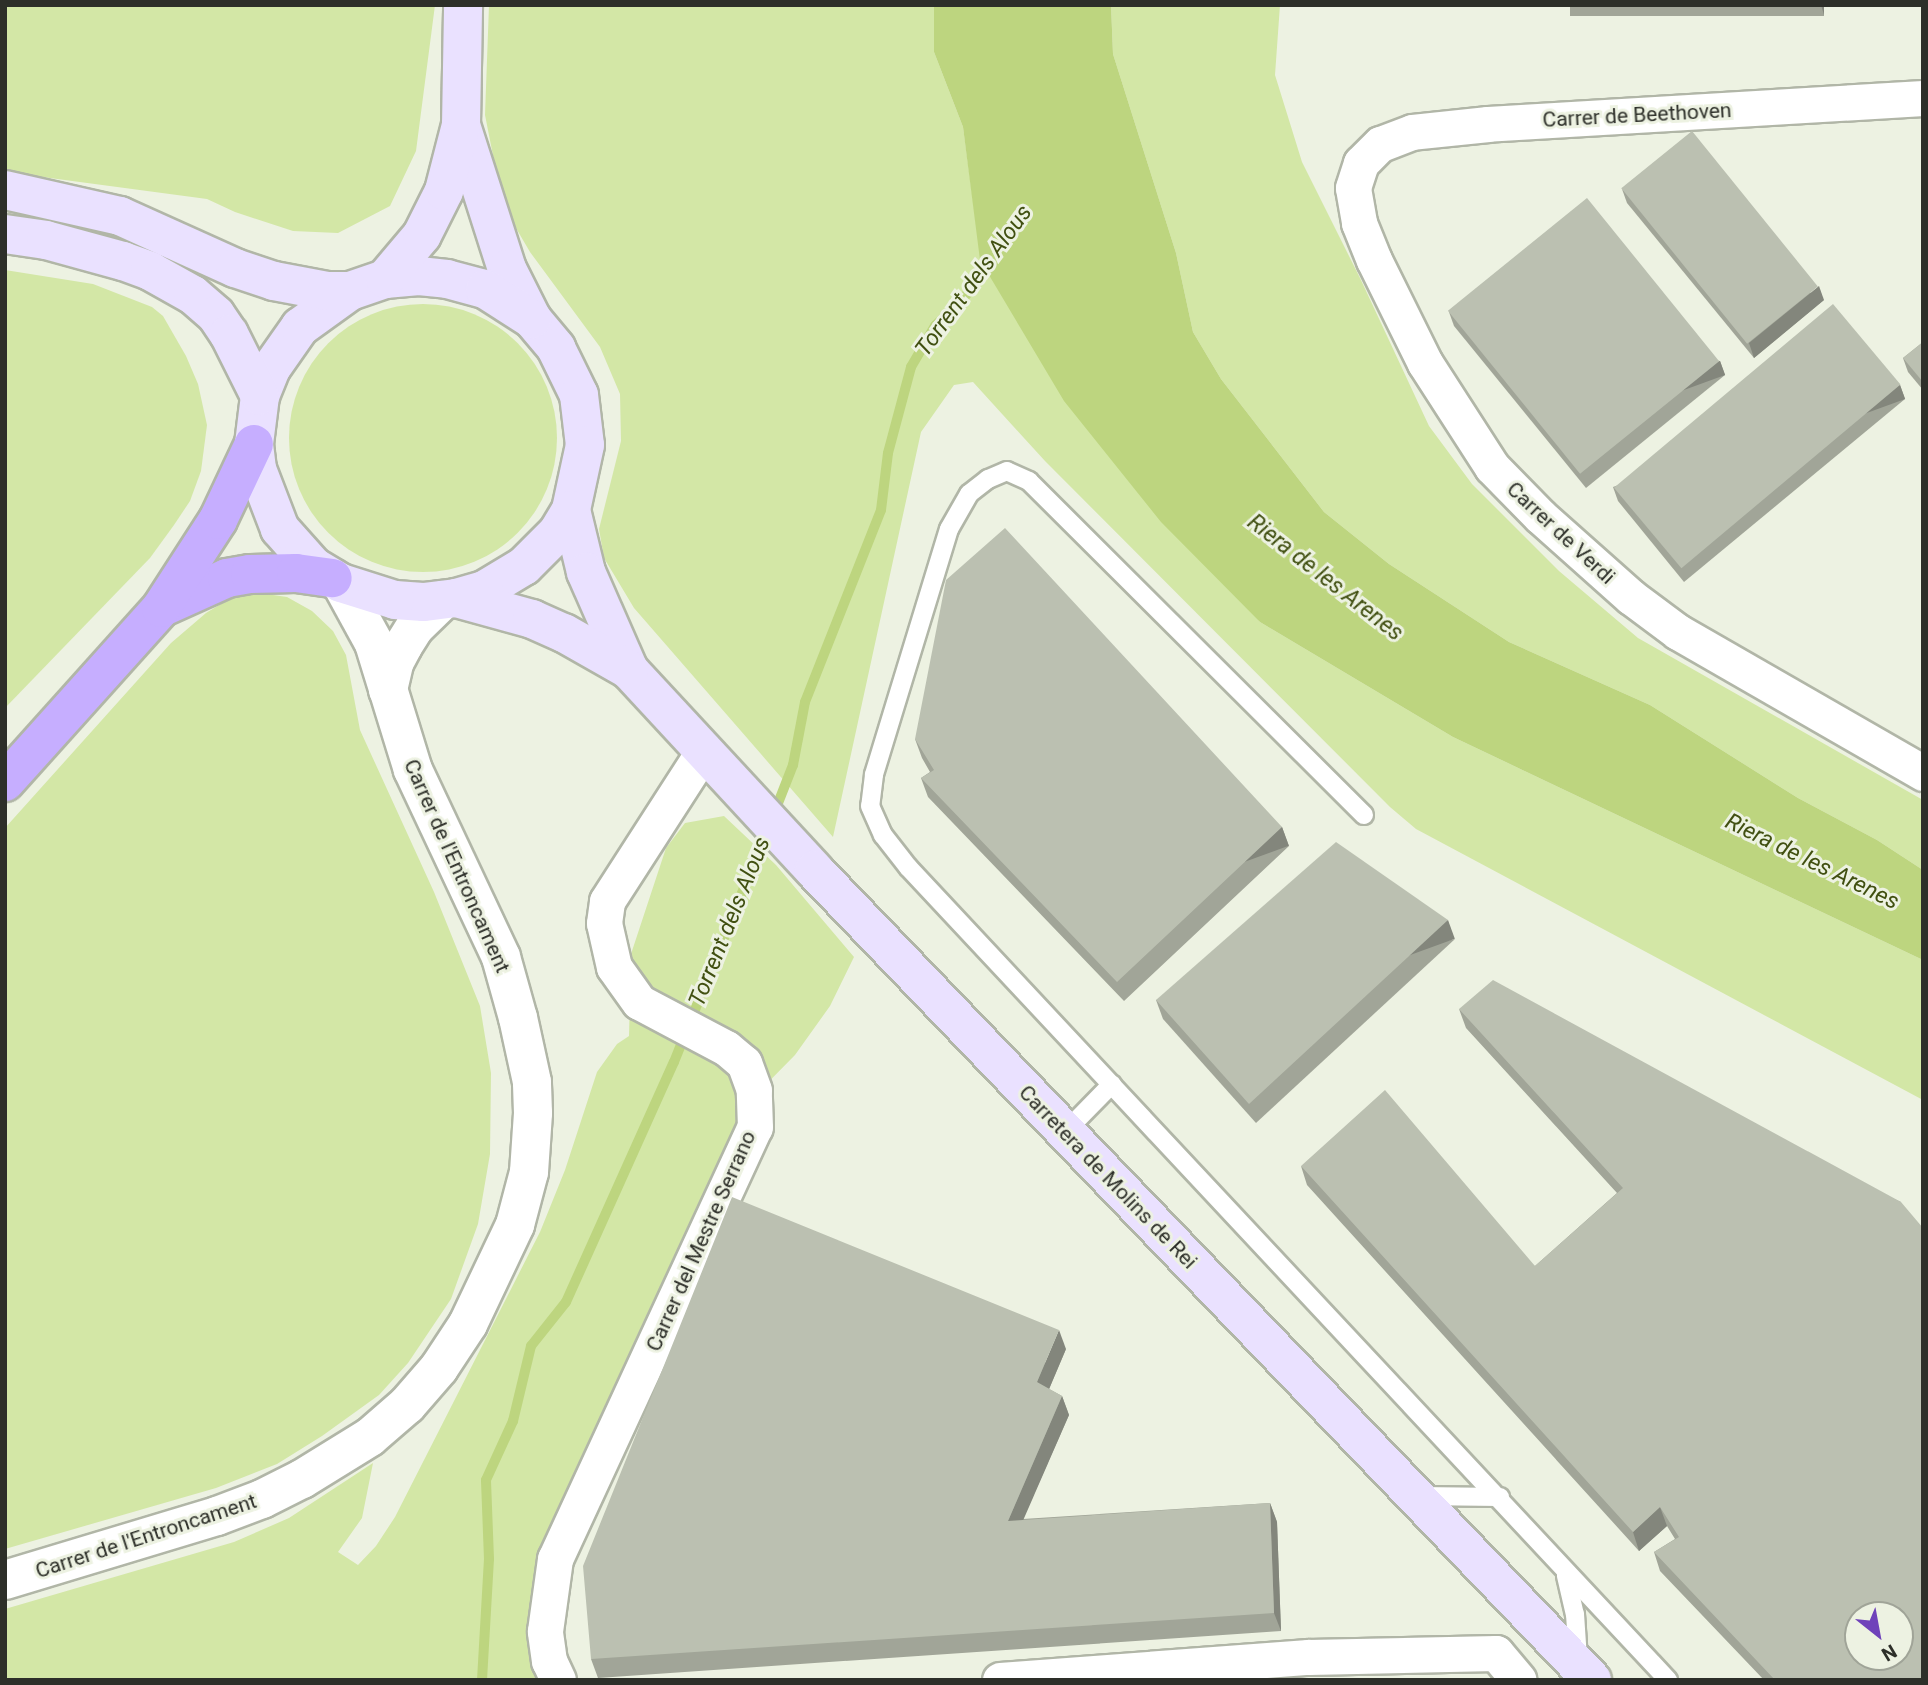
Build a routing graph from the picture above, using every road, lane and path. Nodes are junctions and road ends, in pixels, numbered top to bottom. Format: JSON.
{"nodes":[{"id":1,"x":463,"y":5,"type":"edge"},
{"id":2,"x":1923,"y":98,"type":"edge"},
{"id":3,"x":461,"y":125,"type":"junction"},
{"id":4,"x":1361,"y":163,"type":"joint"},
{"id":5,"x":5,"y":190,"type":"edge"},
{"id":6,"x":5,"y":234,"type":"edge"},
{"id":7,"x":368,"y":285,"type":"junction"},
{"id":8,"x":532,"y":319,"type":"junction"},
{"id":9,"x":260,"y":396,"type":"junction"},
{"id":10,"x":254,"y":444,"type":"junction"},
{"id":11,"x":570,"y":510,"type":"junction"},
{"id":12,"x":337,"y":580,"type":"junction"},
{"id":13,"x":450,"y":599,"type":"junction"},
{"id":14,"x":161,"y":608,"type":"junction"},
{"id":15,"x":629,"y":670,"type":"junction"},
{"id":16,"x":388,"y":690,"type":"junction"},
{"id":17,"x":703,"y":752,"type":"junction"},
{"id":18,"x":1923,"y":773,"type":"edge"},
{"id":19,"x":5,"y":782,"type":"edge"},
{"id":20,"x":1364,"y":815,"type":"dead end"},
{"id":21,"x":1112,"y":1084,"type":"junction"},
{"id":22,"x":1065,"y":1132,"type":"junction"},
{"id":23,"x":1416,"y":1496,"type":"junction"},
{"id":24,"x":1500,"y":1497,"type":"junction"},
{"id":25,"x":1565,"y":1573,"type":"junction"},
{"id":26,"x":5,"y":1580,"type":"edge"},
{"id":27,"x":1585,"y":1673,"type":"edge"},
{"id":28,"x":1019,"y":1679,"type":"edge"},
{"id":29,"x":558,"y":1680,"type":"edge"},
{"id":30,"x":1519,"y":1680,"type":"edge"},
{"id":31,"x":1668,"y":1680,"type":"edge"}],
"edges":[{"from":1,"to":3,"type":"main road"},
{"from":2,"to":4,"type":"street","name":"Carrer de Beethoven"},
{"from":3,"to":7,"type":"main road"},
{"from":3,"to":8,"type":"main road"},
{"from":4,"to":18,"type":"street","name":"Carrer de Verdi"},
{"from":5,"to":7,"type":"main road"},
{"from":6,"to":9,"type":"main road"},
{"from":7,"to":8,"type":"main road"},
{"from":7,"to":9,"type":"main road"},
{"from":8,"to":11,"type":"main road"},
{"from":9,"to":10,"type":"main road"},
{"from":10,"to":12,"type":"main road"},
{"from":10,"to":14,"type":"highway"},
{"from":11,"to":13,"type":"main road"},
{"from":11,"to":15,"type":"main road","name":"Carretera de Molins de Rei"},
{"from":12,"to":13,"type":"main road"},
{"from":12,"to":14,"type":"highway"},
{"from":12,"to":16,"type":"street","name":"Carrer de l'Entroncament"},
{"from":13,"to":15,"type":"main road","name":"Carretera de Molins de Rei"},
{"from":13,"to":16,"type":"street"},
{"from":14,"to":19,"type":"highway"},
{"from":15,"to":17,"type":"main road","name":"Carretera de Molins de Rei"},
{"from":16,"to":26,"type":"street","name":"Carrer de l'Entroncament"},
{"from":17,"to":22,"type":"main road","name":"Carretera de Molins de Rei"},
{"from":17,"to":29,"type":"street","name":"Carrer del Mestre Serrano"},
{"from":20,"to":21,"type":"lane"},
{"from":21,"to":22,"type":"lane"},
{"from":21,"to":24,"type":"lane"},
{"from":22,"to":23,"type":"main road","name":"Carretera de Molins de Rei"},
{"from":23,"to":24,"type":"lane"},
{"from":23,"to":27,"type":"main road","name":"Carretera de Molins de Rei"},
{"from":24,"to":25,"type":"lane"},
{"from":25,"to":27,"type":"lane"},
{"from":25,"to":31,"type":"lane"},
{"from":28,"to":30,"type":"street"}]}
